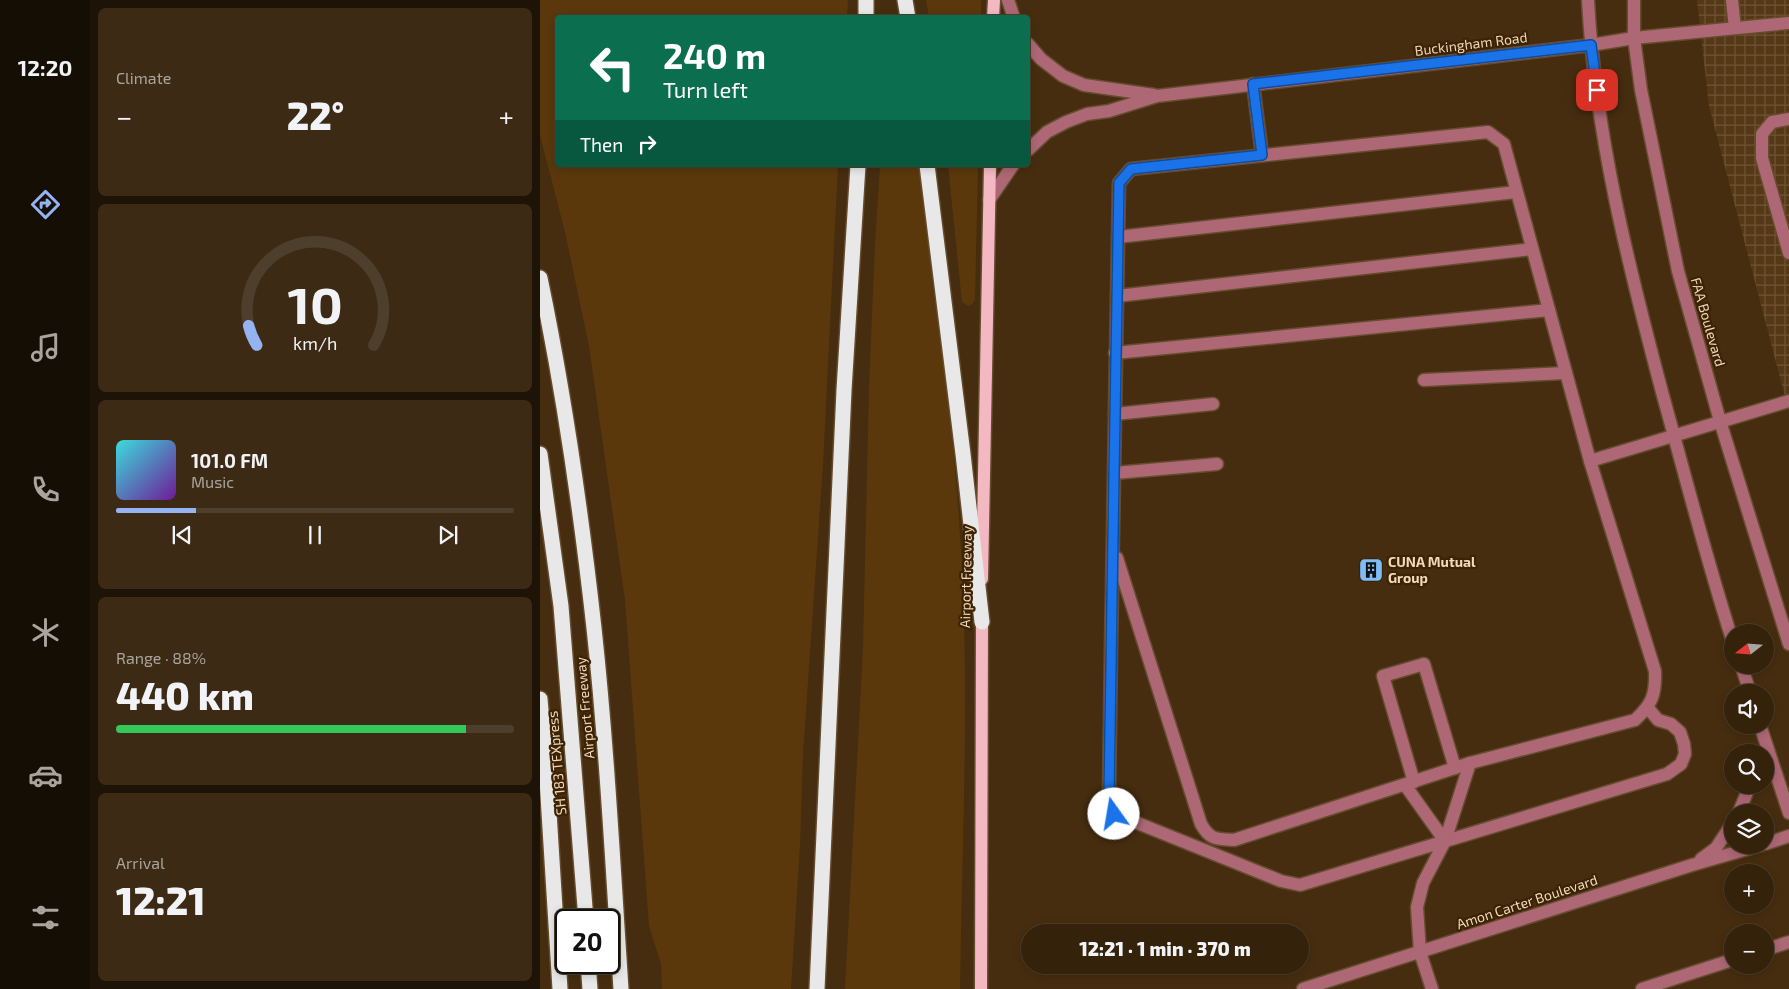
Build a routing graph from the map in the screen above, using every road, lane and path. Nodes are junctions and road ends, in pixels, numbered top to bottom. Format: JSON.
{"nodes":[{"id":1,"x":866,"y":0,"type":"edge"},
{"id":2,"x":905,"y":0,"type":"edge"},
{"id":3,"x":994,"y":0,"type":"edge"},
{"id":4,"x":1008,"y":0,"type":"edge"},
{"id":5,"x":1588,"y":0,"type":"edge"},
{"id":6,"x":1634,"y":0,"type":"edge"},
{"id":7,"x":1732,"y":0,"type":"edge"},
{"id":8,"x":866,"y":15,"type":"edge"},
{"id":9,"x":908,"y":15,"type":"edge"},
{"id":10,"x":994,"y":15,"type":"edge"},
{"id":11,"x":1013,"y":15,"type":"edge"},
{"id":12,"x":1789,"y":22,"type":"edge"},
{"id":13,"x":1735,"y":28,"type":"junction"},
{"id":14,"x":1634,"y":38,"type":"junction"},
{"id":15,"x":1591,"y":45,"type":"junction"},
{"id":16,"x":1030,"y":46,"type":"edge"},
{"id":17,"x":1253,"y":84,"type":"junction"},
{"id":18,"x":1157,"y":96,"type":"junction"},
{"id":19,"x":1789,"y":119,"type":"edge"},
{"id":20,"x":1030,"y":148,"type":"edge"},
{"id":21,"x":1262,"y":155,"type":"junction"},
{"id":22,"x":858,"y":167,"type":"edge"},
{"id":23,"x":927,"y":167,"type":"edge"},
{"id":24,"x":990,"y":167,"type":"edge"},
{"id":25,"x":1012,"y":167,"type":"edge"},
{"id":26,"x":1516,"y":192,"type":"junction"},
{"id":27,"x":989,"y":200,"type":"junction"},
{"id":28,"x":1118,"y":237,"type":"junction"},
{"id":29,"x":1532,"y":249,"type":"junction"},
{"id":30,"x":1789,"y":253,"type":"edge"},
{"id":31,"x":540,"y":278,"type":"edge"},
{"id":32,"x":1116,"y":296,"type":"junction"},
{"id":33,"x":1549,"y":310,"type":"junction"},
{"id":34,"x":1115,"y":353,"type":"junction"},
{"id":35,"x":1566,"y":373,"type":"junction"},
{"id":36,"x":1424,"y":380,"type":"dead end"},
{"id":37,"x":1789,"y":401,"type":"edge"},
{"id":38,"x":1213,"y":404,"type":"dead end"},
{"id":39,"x":1115,"y":414,"type":"junction"},
{"id":40,"x":1720,"y":420,"type":"junction"},
{"id":41,"x":1674,"y":436,"type":"junction"},
{"id":42,"x":540,"y":454,"type":"edge"},
{"id":43,"x":1590,"y":461,"type":"junction"},
{"id":44,"x":1217,"y":464,"type":"dead end"},
{"id":45,"x":1114,"y":473,"type":"junction"},
{"id":46,"x":1113,"y":546,"type":"junction"},
{"id":47,"x":982,"y":622,"type":"junction"},
{"id":48,"x":1727,"y":624,"type":"edge"},
{"id":49,"x":1789,"y":644,"type":"edge"},
{"id":50,"x":540,"y":699,"type":"edge"},
{"id":51,"x":1648,"y":708,"type":"junction"},
{"id":52,"x":1763,"y":734,"type":"edge"},
{"id":53,"x":1765,"y":738,"type":"junction"},
{"id":54,"x":1763,"y":744,"type":"edge"},
{"id":55,"x":1470,"y":763,"type":"junction"},
{"id":56,"x":1455,"y":768,"type":"junction"},
{"id":57,"x":1409,"y":784,"type":"junction"},
{"id":58,"x":1789,"y":813,"type":"edge"},
{"id":59,"x":1724,"y":836,"type":"edge"},
{"id":60,"x":1789,"y":836,"type":"edge"},
{"id":61,"x":1445,"y":840,"type":"junction"},
{"id":62,"x":1774,"y":841,"type":"edge"},
{"id":63,"x":1730,"y":854,"type":"edge"},
{"id":64,"x":1692,"y":865,"type":"junction"},
{"id":65,"x":585,"y":909,"type":"edge"},
{"id":66,"x":1789,"y":942,"type":"edge"},
{"id":67,"x":1774,"y":947,"type":"edge"},
{"id":68,"x":1420,"y":952,"type":"junction"},
{"id":69,"x":1724,"y":963,"type":"edge"},
{"id":70,"x":589,"y":974,"type":"edge"},
{"id":71,"x":560,"y":989,"type":"edge"},
{"id":72,"x":590,"y":989,"type":"edge"},
{"id":73,"x":621,"y":989,"type":"edge"},
{"id":74,"x":817,"y":989,"type":"edge"},
{"id":75,"x":981,"y":989,"type":"edge"},
{"id":76,"x":1303,"y":989,"type":"edge"},
{"id":77,"x":1432,"y":989,"type":"edge"},
{"id":78,"x":1642,"y":989,"type":"edge"}],
"edges":[{"from":1,"to":8,"type":"highway"},
{"from":2,"to":9,"type":"highway"},
{"from":3,"to":10,"type":"main road"},
{"from":4,"to":11,"type":"street"},
{"from":5,"to":15,"type":"street"},
{"from":6,"to":14,"type":"street","name":"FAA Boulevard"},
{"from":7,"to":13,"type":"street"},
{"from":12,"to":13,"type":"street","name":"Buckingham Road"},
{"from":13,"to":14,"type":"street","name":"Buckingham Road"},
{"from":14,"to":15,"type":"street","name":"Buckingham Road"},
{"from":14,"to":40,"type":"street","name":"FAA Boulevard"},
{"from":15,"to":17,"type":"street","name":"Buckingham Road"},
{"from":15,"to":41,"type":"street"},
{"from":16,"to":18,"type":"street","name":"Buckingham Road"},
{"from":17,"to":18,"type":"street","name":"Buckingham Road"},
{"from":17,"to":21,"type":"street"},
{"from":18,"to":20,"type":"street","name":"Buckingham Road"},
{"from":19,"to":30,"type":"street"},
{"from":21,"to":26,"type":"street"},
{"from":21,"to":28,"type":"street"},
{"from":22,"to":74,"type":"highway"},
{"from":23,"to":47,"type":"highway"},
{"from":24,"to":27,"type":"main road","name":"Airport Freeway"},
{"from":25,"to":27,"type":"street"},
{"from":26,"to":28,"type":"street"},
{"from":26,"to":29,"type":"street"},
{"from":27,"to":47,"type":"main road","name":"Airport Freeway"},
{"from":28,"to":32,"type":"street"},
{"from":29,"to":32,"type":"street"},
{"from":29,"to":33,"type":"street"},
{"from":31,"to":73,"type":"highway","name":"Airport Freeway"},
{"from":32,"to":34,"type":"street"},
{"from":33,"to":34,"type":"street"},
{"from":33,"to":35,"type":"street"},
{"from":34,"to":39,"type":"street"},
{"from":35,"to":36,"type":"street"},
{"from":35,"to":43,"type":"street"},
{"from":37,"to":40,"type":"street"},
{"from":38,"to":39,"type":"street"},
{"from":39,"to":45,"type":"street"},
{"from":40,"to":41,"type":"street"},
{"from":40,"to":49,"type":"street","name":"FAA Boulevard"},
{"from":41,"to":43,"type":"street"},
{"from":41,"to":48,"type":"street"},
{"from":42,"to":65,"type":"highway","name":"SH 183 TEXpress"},
{"from":43,"to":51,"type":"street"},
{"from":44,"to":45,"type":"street"},
{"from":45,"to":46,"type":"street"},
{"from":46,"to":57,"type":"street"},
{"from":46,"to":61,"type":"street"},
{"from":47,"to":75,"type":"main road","name":"Airport Freeway"},
{"from":50,"to":71,"type":"highway","name":"SH 183 TEXpress"},
{"from":51,"to":55,"type":"street"},
{"from":51,"to":61,"type":"street"},
{"from":52,"to":53,"type":"street"},
{"from":53,"to":54,"type":"street"},
{"from":53,"to":58,"type":"street"},
{"from":55,"to":56,"type":"street"},
{"from":55,"to":61,"type":"street"},
{"from":56,"to":57,"type":"street"},
{"from":56,"to":57,"type":"street"},
{"from":57,"to":61,"type":"street"},
{"from":59,"to":64,"type":"street"},
{"from":60,"to":62,"type":"street"},
{"from":61,"to":68,"type":"street"},
{"from":63,"to":64,"type":"street","name":"Amon Carter Boulevard"},
{"from":64,"to":68,"type":"street","name":"Amon Carter Boulevard"},
{"from":66,"to":67,"type":"street"},
{"from":68,"to":76,"type":"street","name":"Amon Carter Boulevard"},
{"from":68,"to":77,"type":"street"},
{"from":69,"to":78,"type":"street"},
{"from":70,"to":72,"type":"highway"}]}
